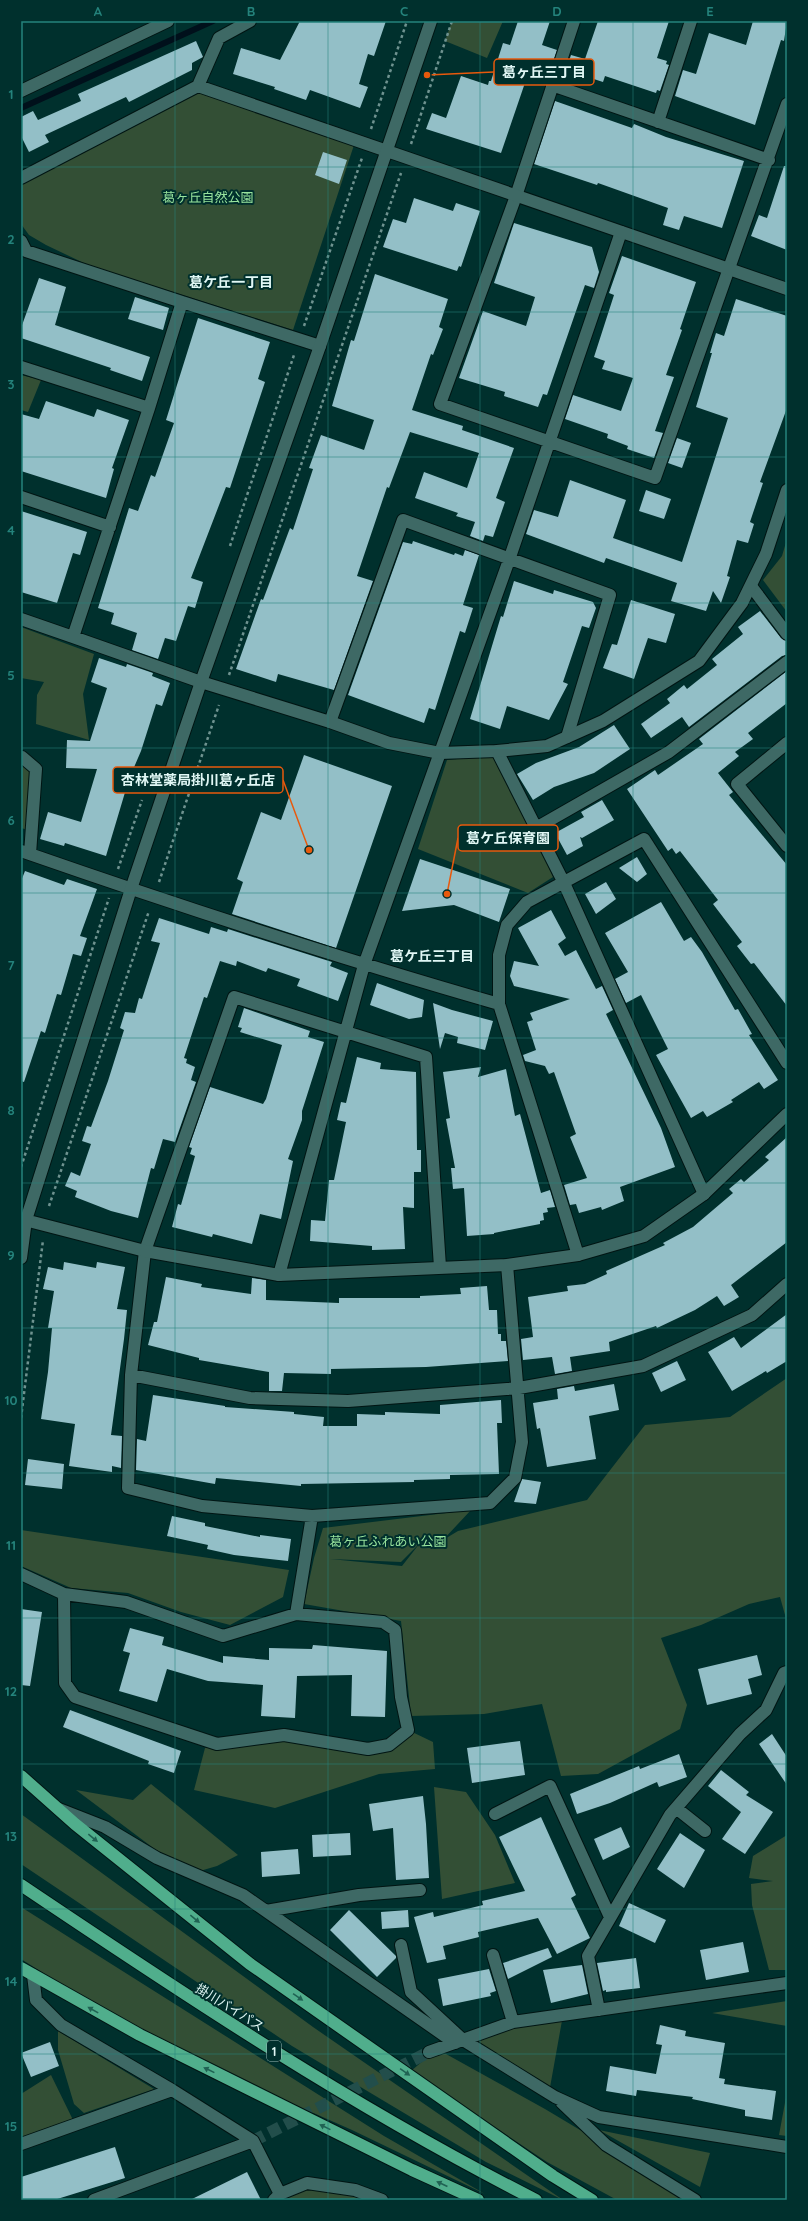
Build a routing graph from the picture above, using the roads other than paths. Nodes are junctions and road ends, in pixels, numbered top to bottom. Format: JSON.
{"nodes":[{"id":1,"x":168,"y":21,"type":"edge"},
{"id":2,"x":250,"y":21,"type":"edge"},
{"id":3,"x":431,"y":21,"type":"edge"},
{"id":4,"x":574,"y":21,"type":"edge"},
{"id":5,"x":691,"y":21,"type":"edge"},
{"id":6,"x":552,"y":85,"type":"junction"},
{"id":7,"x":198,"y":86,"type":"junction"},
{"id":8,"x":21,"y":91,"type":"edge"},
{"id":9,"x":787,"y":104,"type":"edge"},
{"id":10,"x":658,"y":122,"type":"junction"},
{"id":11,"x":387,"y":151,"type":"junction"},
{"id":12,"x":769,"y":160,"type":"junction"},
{"id":13,"x":21,"y":178,"type":"edge"},
{"id":14,"x":516,"y":196,"type":"junction"},
{"id":15,"x":622,"y":232,"type":"junction"},
{"id":16,"x":21,"y":241,"type":"edge"},
{"id":17,"x":729,"y":269,"type":"junction"},
{"id":18,"x":787,"y":289,"type":"edge"},
{"id":19,"x":182,"y":302,"type":"junction"},
{"id":20,"x":320,"y":346,"type":"junction"},
{"id":21,"x":21,"y":367,"type":"edge"},
{"id":22,"x":149,"y":408,"type":"junction"},
{"id":23,"x":550,"y":441,"type":"junction"},
{"id":24,"x":787,"y":490,"type":"edge"},
{"id":25,"x":21,"y":496,"type":"edge"},
{"id":26,"x":110,"y":527,"type":"junction"},
{"id":27,"x":509,"y":560,"type":"junction"},
{"id":28,"x":751,"y":586,"type":"junction"},
{"id":29,"x":21,"y":619,"type":"edge"},
{"id":30,"x":787,"y":634,"type":"edge"},
{"id":31,"x":73,"y":637,"type":"junction"},
{"id":32,"x":787,"y":662,"type":"edge"},
{"id":33,"x":201,"y":682,"type":"junction"},
{"id":34,"x":330,"y":722,"type":"junction"},
{"id":35,"x":568,"y":736,"type":"junction"},
{"id":36,"x":787,"y":743,"type":"edge"},
{"id":37,"x":497,"y":751,"type":"junction"},
{"id":38,"x":440,"y":753,"type":"junction"},
{"id":39,"x":22,"y":757,"type":"dead end"},
{"id":40,"x":536,"y":828,"type":"junction"},
{"id":41,"x":787,"y":846,"type":"edge"},
{"id":42,"x":26,"y":853,"type":"edge"},
{"id":43,"x":564,"y":883,"type":"junction"},
{"id":44,"x":131,"y":889,"type":"junction"},
{"id":45,"x":364,"y":965,"type":"junction"},
{"id":46,"x":499,"y":1004,"type":"junction"},
{"id":47,"x":345,"y":1032,"type":"junction"},
{"id":48,"x":787,"y":1064,"type":"edge"},
{"id":49,"x":787,"y":1114,"type":"edge"},
{"id":50,"x":704,"y":1194,"type":"junction"},
{"id":51,"x":24,"y":1220,"type":"edge"},
{"id":52,"x":145,"y":1251,"type":"junction"},
{"id":53,"x":578,"y":1255,"type":"junction"},
{"id":54,"x":21,"y":1258,"type":"edge"},
{"id":55,"x":507,"y":1265,"type":"junction"},
{"id":56,"x":440,"y":1267,"type":"junction"},
{"id":57,"x":279,"y":1275,"type":"junction"},
{"id":58,"x":787,"y":1284,"type":"edge"},
{"id":59,"x":131,"y":1376,"type":"junction"},
{"id":60,"x":519,"y":1388,"type":"junction"},
{"id":61,"x":312,"y":1516,"type":"junction"},
{"id":62,"x":21,"y":1574,"type":"edge"},
{"id":63,"x":64,"y":1594,"type":"junction"},
{"id":64,"x":296,"y":1614,"type":"junction"},
{"id":65,"x":787,"y":1672,"type":"edge"},
{"id":66,"x":21,"y":1776,"type":"edge"},
{"id":67,"x":56,"y":1808,"type":"junction"},
{"id":68,"x":676,"y":1808,"type":"junction"},
{"id":69,"x":495,"y":1814,"type":"dead end"},
{"id":70,"x":705,"y":1831,"type":"dead end"},
{"id":71,"x":21,"y":1885,"type":"edge"},
{"id":72,"x":420,"y":1890,"type":"dead end"},
{"id":73,"x":266,"y":1911,"type":"junction"},
{"id":74,"x":610,"y":1917,"type":"junction"},
{"id":75,"x":401,"y":1945,"type":"dead end"},
{"id":76,"x":493,"y":1955,"type":"dead end"},
{"id":77,"x":21,"y":1968,"type":"edge"},
{"id":78,"x":33,"y":1975,"type":"junction"},
{"id":79,"x":787,"y":1983,"type":"edge"},
{"id":80,"x":599,"y":2010,"type":"junction"},
{"id":81,"x":513,"y":2022,"type":"junction"},
{"id":82,"x":459,"y":2041,"type":"junction"},
{"id":83,"x":429,"y":2052,"type":"tunnel mouth"},
{"id":84,"x":172,"y":2090,"type":"junction"},
{"id":85,"x":555,"y":2097,"type":"junction"},
{"id":86,"x":253,"y":2141,"type":"junction"},
{"id":87,"x":21,"y":2144,"type":"edge"},
{"id":88,"x":787,"y":2147,"type":"edge"},
{"id":89,"x":277,"y":2197,"type":"edge"},
{"id":90,"x":94,"y":2200,"type":"edge"},
{"id":91,"x":382,"y":2200,"type":"edge"},
{"id":92,"x":478,"y":2200,"type":"edge"},
{"id":93,"x":536,"y":2200,"type":"edge"},
{"id":94,"x":592,"y":2200,"type":"edge"},
{"id":95,"x":695,"y":2200,"type":"edge"}],
"edges":[{"from":1,"to":8,"type":"street"},
{"from":2,"to":7,"type":"street"},
{"from":3,"to":11,"type":"street"},
{"from":4,"to":6,"type":"street"},
{"from":5,"to":10,"type":"street"},
{"from":6,"to":10,"type":"street"},
{"from":6,"to":14,"type":"street"},
{"from":7,"to":11,"type":"street"},
{"from":7,"to":13,"type":"street"},
{"from":9,"to":12,"type":"street"},
{"from":10,"to":12,"type":"street"},
{"from":11,"to":14,"type":"street"},
{"from":11,"to":20,"type":"street"},
{"from":12,"to":17,"type":"street"},
{"from":14,"to":15,"type":"street"},
{"from":14,"to":23,"type":"street"},
{"from":15,"to":17,"type":"street"},
{"from":15,"to":23,"type":"street"},
{"from":16,"to":19,"type":"street"},
{"from":17,"to":18,"type":"street"},
{"from":17,"to":23,"type":"street"},
{"from":19,"to":20,"type":"street"},
{"from":19,"to":22,"type":"street"},
{"from":20,"to":33,"type":"street"},
{"from":21,"to":22,"type":"street"},
{"from":22,"to":26,"type":"street"},
{"from":23,"to":27,"type":"street"},
{"from":24,"to":28,"type":"street"},
{"from":25,"to":26,"type":"street"},
{"from":26,"to":31,"type":"street"},
{"from":27,"to":34,"type":"street"},
{"from":27,"to":35,"type":"street"},
{"from":27,"to":38,"type":"street"},
{"from":28,"to":30,"type":"street"},
{"from":28,"to":35,"type":"street"},
{"from":29,"to":31,"type":"street"},
{"from":31,"to":33,"type":"street"},
{"from":32,"to":40,"type":"street"},
{"from":33,"to":34,"type":"street"},
{"from":33,"to":44,"type":"street"},
{"from":34,"to":38,"type":"street"},
{"from":35,"to":37,"type":"street"},
{"from":36,"to":41,"type":"street"},
{"from":37,"to":38,"type":"street"},
{"from":37,"to":40,"type":"street"},
{"from":38,"to":45,"type":"street"},
{"from":39,"to":42,"type":"street"},
{"from":40,"to":43,"type":"street"},
{"from":42,"to":44,"type":"street"},
{"from":43,"to":46,"type":"street"},
{"from":43,"to":48,"type":"street"},
{"from":43,"to":50,"type":"street"},
{"from":44,"to":45,"type":"street"},
{"from":44,"to":51,"type":"street"},
{"from":45,"to":46,"type":"street"},
{"from":45,"to":47,"type":"street"},
{"from":46,"to":53,"type":"street"},
{"from":47,"to":52,"type":"street"},
{"from":47,"to":56,"type":"street"},
{"from":47,"to":57,"type":"street"},
{"from":49,"to":50,"type":"street"},
{"from":50,"to":53,"type":"street"},
{"from":51,"to":52,"type":"street"},
{"from":51,"to":54,"type":"street"},
{"from":52,"to":57,"type":"street"},
{"from":52,"to":59,"type":"street"},
{"from":53,"to":55,"type":"street"},
{"from":55,"to":56,"type":"street"},
{"from":55,"to":60,"type":"street"},
{"from":56,"to":57,"type":"street"},
{"from":58,"to":60,"type":"street"},
{"from":59,"to":60,"type":"street"},
{"from":59,"to":61,"type":"street"},
{"from":60,"to":61,"type":"street"},
{"from":61,"to":64,"type":"street"},
{"from":62,"to":63,"type":"street"},
{"from":63,"to":64,"type":"street"},
{"from":63,"to":64,"type":"street"},
{"from":65,"to":68,"type":"street"},
{"from":66,"to":67,"type":"highway"},
{"from":67,"to":73,"type":"street"},
{"from":67,"to":94,"type":"highway","one_way":true},
{"from":68,"to":70,"type":"street"},
{"from":68,"to":74,"type":"street"},
{"from":69,"to":74,"type":"street"},
{"from":71,"to":93,"type":"highway","name":"掛川バイパス","number":"1"},
{"from":72,"to":73,"type":"street"},
{"from":73,"to":82,"type":"street"},
{"from":74,"to":80,"type":"street"},
{"from":75,"to":82,"type":"street"},
{"from":76,"to":81,"type":"street"},
{"from":77,"to":78,"type":"highway"},
{"from":78,"to":84,"type":"street"},
{"from":92,"to":78,"type":"highway","one_way":true},
{"from":79,"to":80,"type":"street"},
{"from":80,"to":81,"type":"street"},
{"from":81,"to":82,"type":"street"},
{"from":82,"to":83,"type":"street"},
{"from":82,"to":85,"type":"street"},
{"from":84,"to":86,"type":"street"},
{"from":84,"to":87,"type":"street"},
{"from":85,"to":88,"type":"street"},
{"from":85,"to":95,"type":"street"},
{"from":86,"to":89,"type":"street"},
{"from":86,"to":90,"type":"street"},
{"from":89,"to":91,"type":"street"}]}
